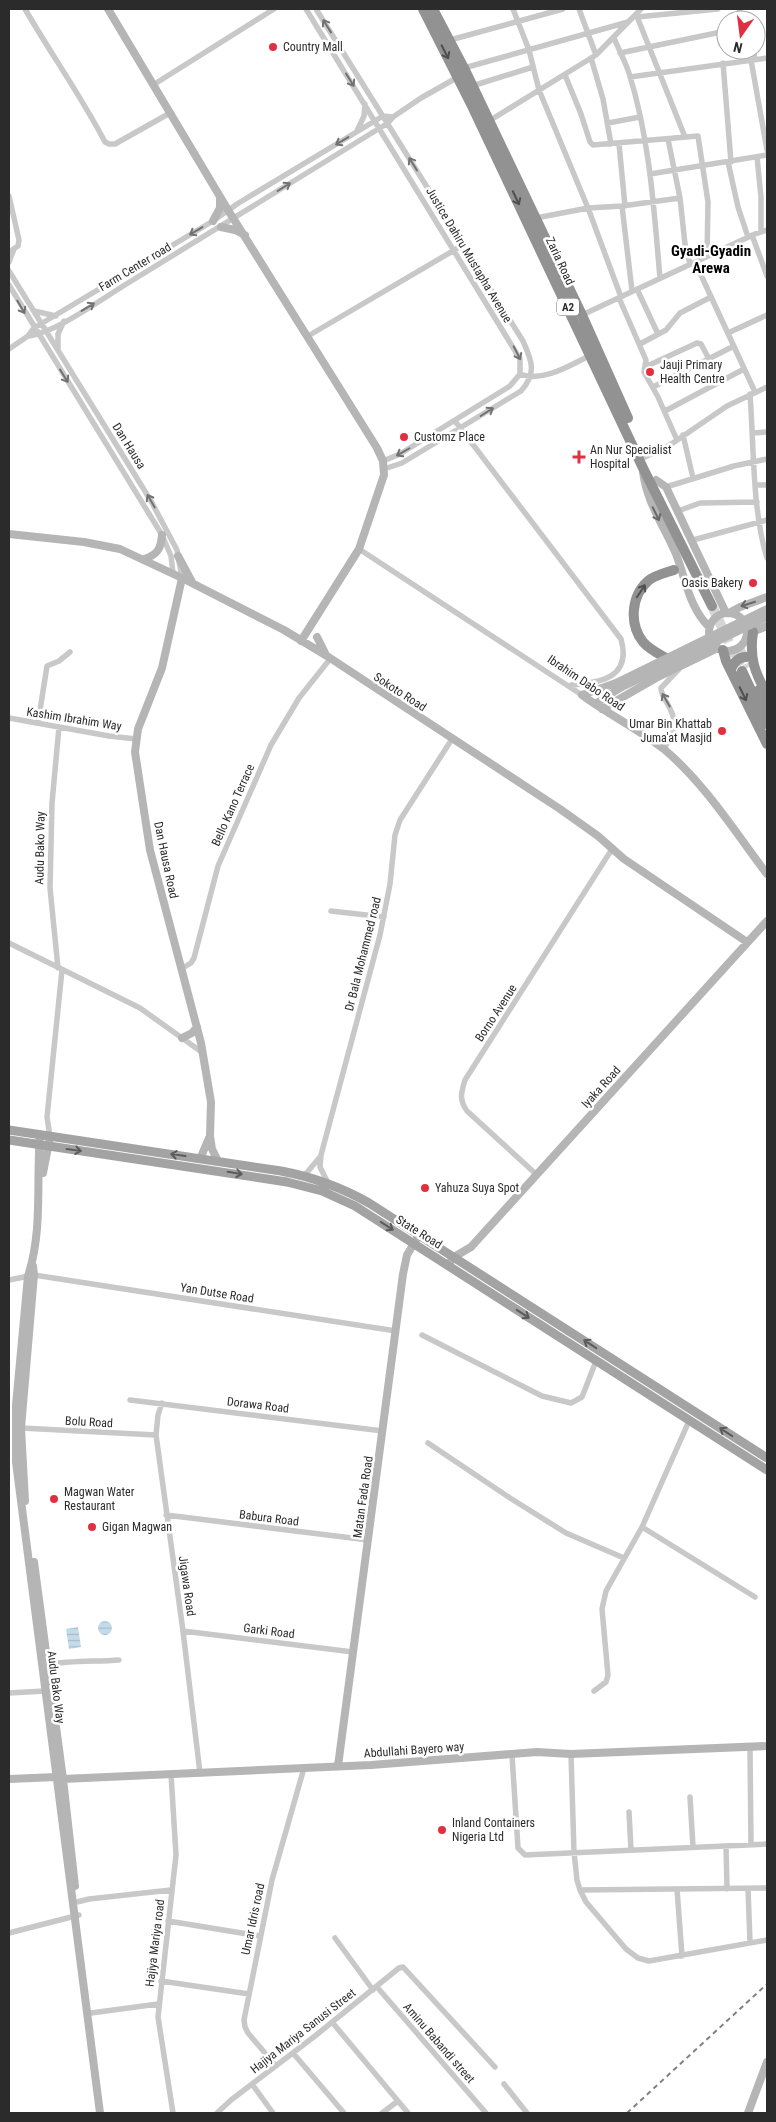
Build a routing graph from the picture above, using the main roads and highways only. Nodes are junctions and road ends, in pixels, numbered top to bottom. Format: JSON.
{"nodes":[{"id":1,"x":432,"y":9,"type":"edge"},
{"id":2,"x":644,"y":462,"type":"junction"},
{"id":3,"x":674,"y":570,"type":"dead end"},
{"id":4,"x":750,"y":634,"type":"road end"},
{"id":5,"x":721,"y":649,"type":"road end"},
{"id":6,"x":666,"y":658,"type":"road end"},
{"id":7,"x":747,"y":665,"type":"junction"},
{"id":8,"x":731,"y":669,"type":"junction"},
{"id":9,"x":767,"y":696,"type":"edge"},
{"id":10,"x":767,"y":708,"type":"edge"},
{"id":11,"x":767,"y":724,"type":"edge"},
{"id":12,"x":767,"y":744,"type":"edge"},
{"id":13,"x":9,"y":1130,"type":"edge"},
{"id":14,"x":9,"y":1140,"type":"edge"},
{"id":15,"x":40,"y":1140,"type":"junction"},
{"id":16,"x":50,"y":1141,"type":"junction"},
{"id":17,"x":461,"y":1267,"type":"junction"},
{"id":18,"x":767,"y":1458,"type":"edge"},
{"id":19,"x":767,"y":1470,"type":"edge"}],
"edges":[{"from":1,"to":2,"type":"highway","name":"Zaria Road","number":"A2","one_way":true},
{"from":1,"to":2,"type":"highway","name":"Zaria Road","number":"A2"},
{"from":2,"to":2,"type":"highway","name":"Zaria Road","number":"A2"},
{"from":6,"to":3,"type":"highway","one_way":true},
{"from":4,"to":7,"type":"highway"},
{"from":5,"to":8,"type":"highway"},
{"from":7,"to":8,"type":"highway"},
{"from":7,"to":9,"type":"highway"},
{"from":7,"to":10,"type":"highway"},
{"from":7,"to":11,"type":"highway"},
{"from":8,"to":12,"type":"highway","one_way":true},
{"from":13,"to":15,"type":"main road","name":"State Road"},
{"from":14,"to":15,"type":"main road","name":"State Road"},
{"from":15,"to":16,"type":"main road","name":"State Road"},
{"from":16,"to":17,"type":"main road","name":"State Road","one_way":true},
{"from":17,"to":16,"type":"main road","name":"State Road","one_way":true},
{"from":18,"to":17,"type":"main road","name":"State Road","one_way":true},
{"from":17,"to":19,"type":"main road","name":"State Road","one_way":true}]}
